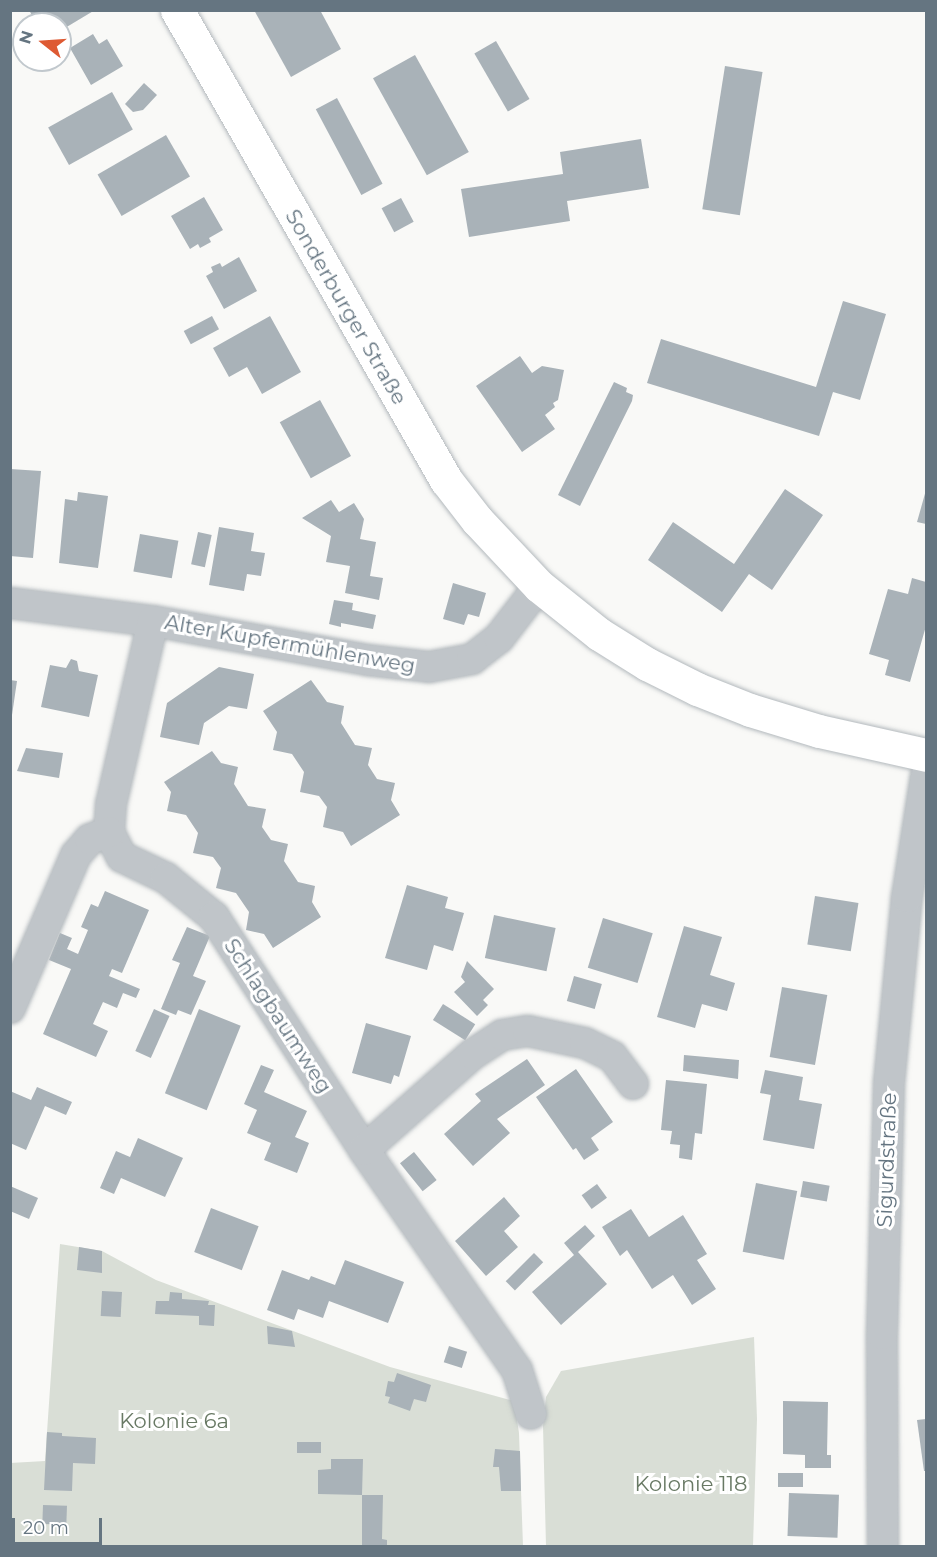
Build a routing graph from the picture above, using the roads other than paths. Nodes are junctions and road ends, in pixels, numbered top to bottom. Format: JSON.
{"nodes":[{"id":1,"x":177,"y":10,"type":"edge"},
{"id":2,"x":539,"y":586,"type":"junction"},
{"id":3,"x":10,"y":603,"type":"edge"},
{"id":4,"x":153,"y":621,"type":"junction"},
{"id":5,"x":927,"y":755,"type":"edge"},
{"id":6,"x":927,"y":776,"type":"edge"},
{"id":7,"x":109,"y":832,"type":"junction"},
{"id":8,"x":10,"y":1008,"type":"edge"},
{"id":9,"x":633,"y":1084,"type":"dead end"},
{"id":10,"x":364,"y":1150,"type":"junction"},
{"id":11,"x":531,"y":1414,"type":"dead end"},
{"id":12,"x":883,"y":1546,"type":"edge"}],
"edges":[{"from":1,"to":2,"type":"street","name":"Sonderburger Straße"},
{"from":2,"to":4,"type":"street","name":"Alter Kupfermühlenweg"},
{"from":2,"to":5,"type":"street"},
{"from":3,"to":4,"type":"street","name":"Alter Kupfermühlenweg"},
{"from":4,"to":7,"type":"street"},
{"from":6,"to":12,"type":"street","name":"Sigurdstraße"},
{"from":7,"to":8,"type":"street"},
{"from":7,"to":10,"type":"street","name":"Schlagbaumweg"},
{"from":9,"to":10,"type":"street"},
{"from":10,"to":11,"type":"street","name":"Schlagbaumweg"}]}
